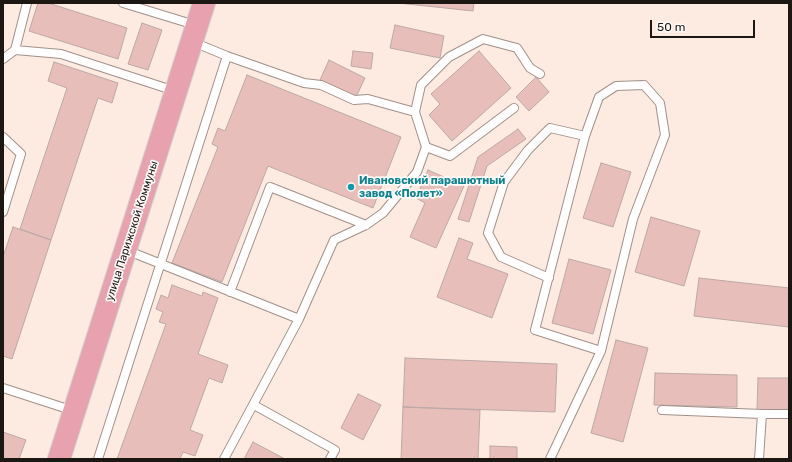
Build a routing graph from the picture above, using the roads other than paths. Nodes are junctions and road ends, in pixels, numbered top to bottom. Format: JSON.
{"nodes":[{"id":1,"x":27,"y":3,"type":"edge"},
{"id":2,"x":123,"y":3,"type":"edge"},
{"id":3,"x":204,"y":3,"type":"edge"},
{"id":4,"x":195,"y":34,"type":"junction"},
{"id":5,"x":15,"y":50,"type":"junction"},
{"id":6,"x":227,"y":56,"type":"junction"},
{"id":7,"x":3,"y":60,"type":"edge"},
{"id":8,"x":540,"y":74,"type":"dead end"},
{"id":9,"x":177,"y":92,"type":"junction"},
{"id":10,"x":514,"y":108,"type":"dead end"},
{"id":11,"x":415,"y":112,"type":"junction"},
{"id":12,"x":585,"y":136,"type":"junction"},
{"id":13,"x":3,"y":138,"type":"edge"},
{"id":14,"x":426,"y":147,"type":"junction"},
{"id":15,"x":3,"y":212,"type":"edge"},
{"id":16,"x":366,"y":225,"type":"junction"},
{"id":17,"x":126,"y":250,"type":"junction"},
{"id":18,"x":160,"y":264,"type":"junction"},
{"id":19,"x":549,"y":278,"type":"junction"},
{"id":20,"x":230,"y":292,"type":"junction"},
{"id":21,"x":299,"y":319,"type":"junction"},
{"id":22,"x":601,"y":351,"type":"junction"},
{"id":23,"x":3,"y":388,"type":"edge"},
{"id":24,"x":254,"y":405,"type":"junction"},
{"id":25,"x":662,"y":410,"type":"dead end"},
{"id":26,"x":74,"y":411,"type":"junction"},
{"id":27,"x":762,"y":414,"type":"junction"},
{"id":28,"x":789,"y":414,"type":"edge"},
{"id":29,"x":59,"y":459,"type":"edge"},
{"id":30,"x":98,"y":459,"type":"edge"},
{"id":31,"x":224,"y":459,"type":"edge"},
{"id":32,"x":330,"y":459,"type":"edge"},
{"id":33,"x":550,"y":459,"type":"edge"},
{"id":34,"x":759,"y":459,"type":"edge"}],
"edges":[{"from":1,"to":5,"type":"lane"},
{"from":2,"to":4,"type":"lane"},
{"from":3,"to":4,"type":"main road","name":"улица Парижской Коммуны"},
{"from":4,"to":6,"type":"lane"},
{"from":4,"to":9,"type":"main road","name":"улица Парижской Коммуны"},
{"from":5,"to":7,"type":"lane"},
{"from":5,"to":9,"type":"lane"},
{"from":6,"to":11,"type":"lane"},
{"from":6,"to":18,"type":"lane"},
{"from":8,"to":11,"type":"lane"},
{"from":9,"to":17,"type":"main road","name":"улица Парижской Коммуны"},
{"from":10,"to":14,"type":"lane"},
{"from":11,"to":14,"type":"lane"},
{"from":12,"to":19,"type":"lane"},
{"from":12,"to":19,"type":"lane"},
{"from":12,"to":22,"type":"lane"},
{"from":13,"to":15,"type":"lane"},
{"from":14,"to":16,"type":"lane"},
{"from":16,"to":20,"type":"lane"},
{"from":16,"to":21,"type":"lane"},
{"from":17,"to":18,"type":"lane"},
{"from":17,"to":26,"type":"main road","name":"улица Парижской Коммуны"},
{"from":18,"to":20,"type":"lane"},
{"from":18,"to":30,"type":"lane"},
{"from":19,"to":22,"type":"lane"},
{"from":20,"to":21,"type":"lane"},
{"from":21,"to":24,"type":"lane"},
{"from":22,"to":33,"type":"lane"},
{"from":23,"to":26,"type":"lane"},
{"from":24,"to":31,"type":"lane"},
{"from":24,"to":32,"type":"lane"},
{"from":25,"to":27,"type":"lane"},
{"from":26,"to":29,"type":"main road","name":"улица Парижской Коммуны"},
{"from":27,"to":28,"type":"lane"},
{"from":27,"to":34,"type":"lane"}]}
